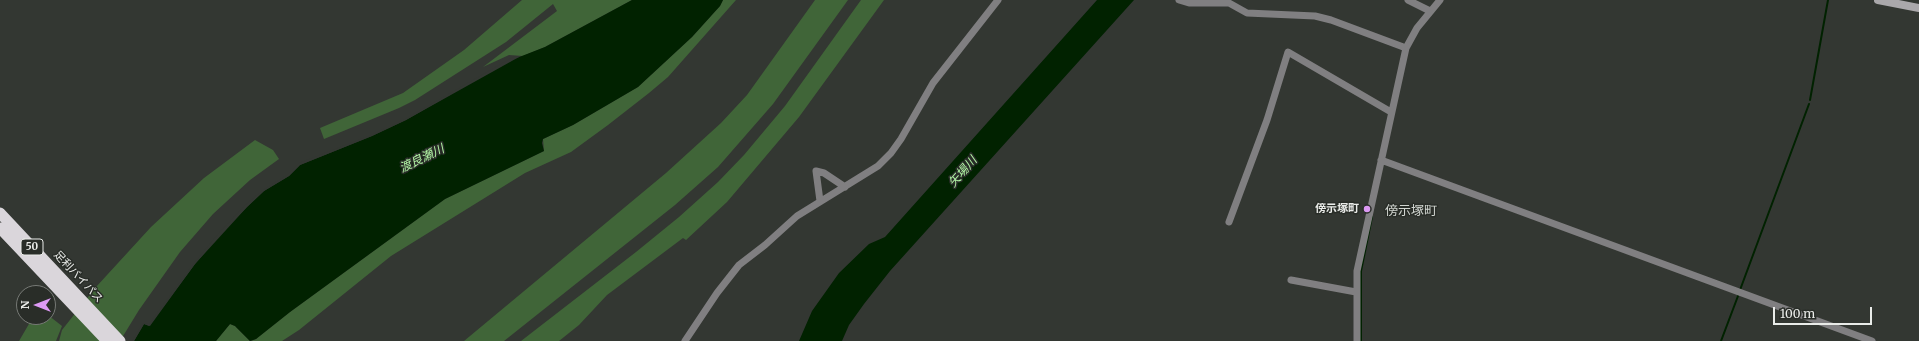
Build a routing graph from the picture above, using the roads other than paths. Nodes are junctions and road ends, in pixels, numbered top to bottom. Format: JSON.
{"nodes":[{"id":1,"x":998,"y":0,"type":"edge"},
{"id":2,"x":1180,"y":0,"type":"edge"},
{"id":3,"x":1408,"y":0,"type":"edge"},
{"id":4,"x":1440,"y":0,"type":"edge"},
{"id":5,"x":1878,"y":0,"type":"edge"},
{"id":6,"x":1919,"y":8,"type":"edge"},
{"id":7,"x":1430,"y":11,"type":"junction"},
{"id":8,"x":1406,"y":48,"type":"junction"},
{"id":9,"x":1391,"y":112,"type":"junction"},
{"id":10,"x":1381,"y":160,"type":"junction"},
{"id":11,"x":845,"y":187,"type":"junction"},
{"id":12,"x":820,"y":201,"type":"junction"},
{"id":13,"x":0,"y":213,"type":"edge"},
{"id":14,"x":1229,"y":222,"type":"dead end"},
{"id":15,"x":0,"y":228,"type":"edge"},
{"id":16,"x":1291,"y":280,"type":"dead end"},
{"id":17,"x":61,"y":285,"type":"junction"},
{"id":18,"x":1356,"y":292,"type":"junction"},
{"id":19,"x":107,"y":341,"type":"edge"},
{"id":20,"x":120,"y":341,"type":"edge"},
{"id":21,"x":685,"y":341,"type":"edge"},
{"id":22,"x":1357,"y":341,"type":"edge"},
{"id":23,"x":1872,"y":341,"type":"edge"}],
"edges":[{"from":1,"to":11,"type":"street"},
{"from":2,"to":8,"type":"street"},
{"from":3,"to":7,"type":"street"},
{"from":4,"to":7,"type":"street"},
{"from":5,"to":6,"type":"main road"},
{"from":7,"to":8,"type":"street"},
{"from":8,"to":9,"type":"street"},
{"from":9,"to":10,"type":"street"},
{"from":9,"to":14,"type":"street"},
{"from":10,"to":18,"type":"street"},
{"from":10,"to":23,"type":"street"},
{"from":11,"to":12,"type":"street"},
{"from":11,"to":12,"type":"street"},
{"from":12,"to":21,"type":"street"},
{"from":13,"to":17,"type":"highway","name":"足利バイパス","number":"50"},
{"from":15,"to":17,"type":"highway","name":"足利バイパス","number":"50"},
{"from":16,"to":18,"type":"street"},
{"from":17,"to":19,"type":"highway","name":"足利バイパス","number":"50"},
{"from":17,"to":20,"type":"highway","name":"足利バイパス","number":"50"},
{"from":18,"to":22,"type":"street"}]}
